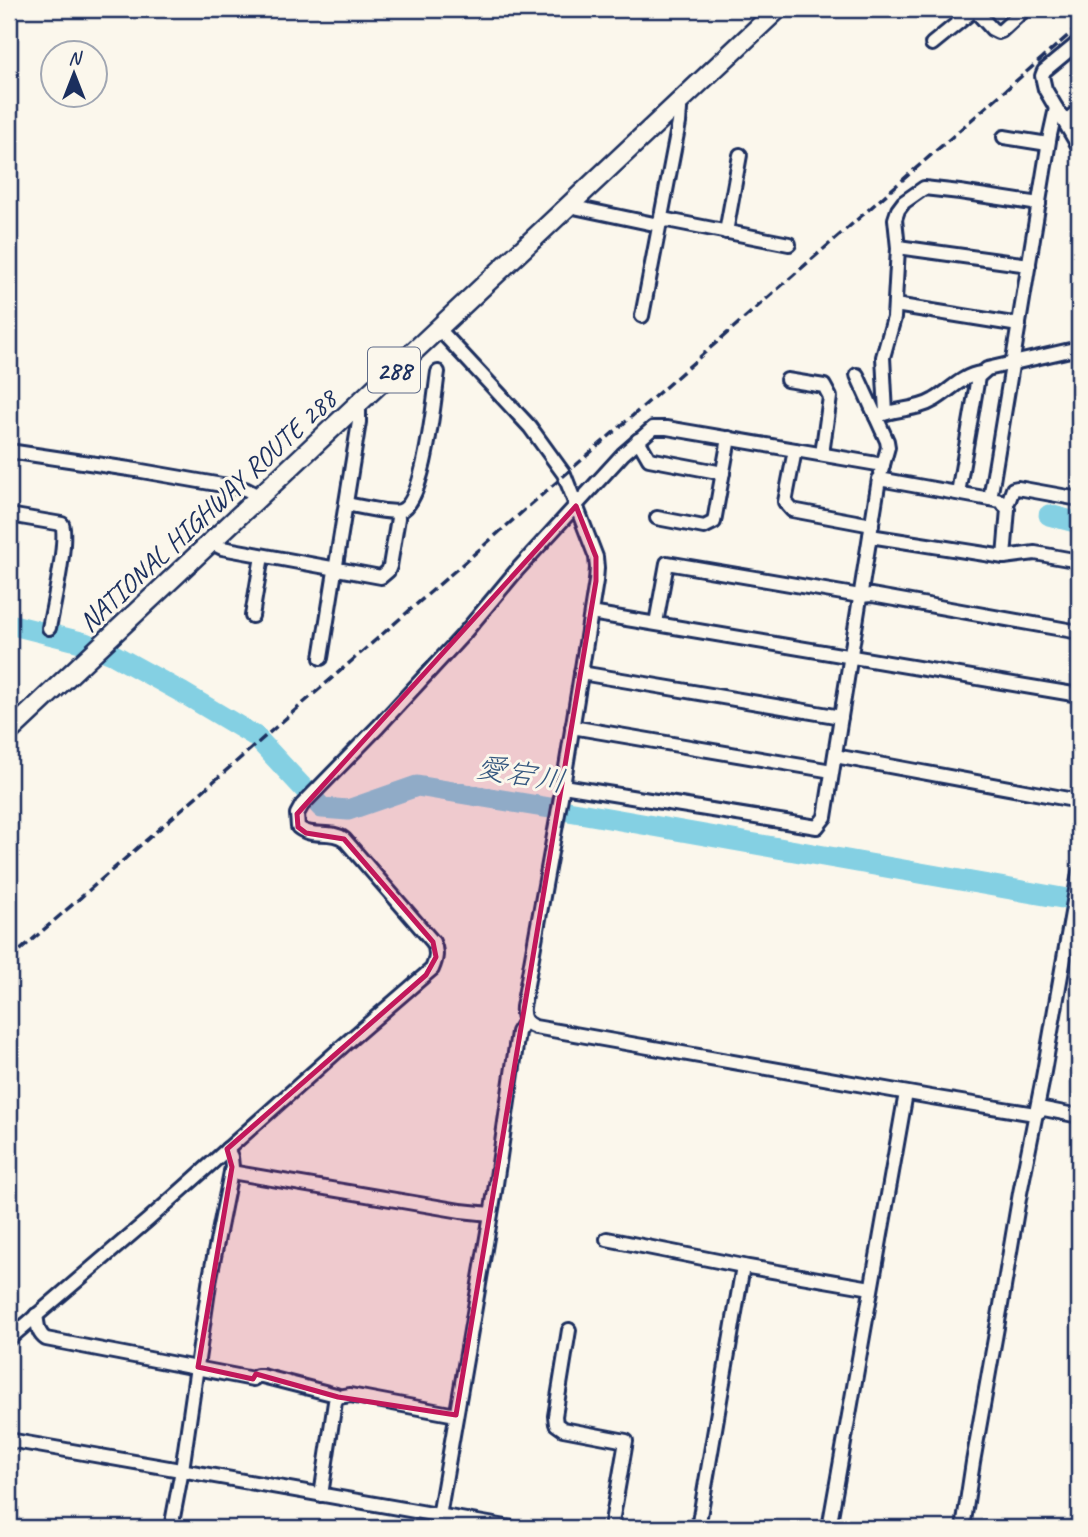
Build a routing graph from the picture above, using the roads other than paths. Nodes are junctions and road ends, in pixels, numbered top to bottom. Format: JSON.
{"nodes":[{"id":1,"x":778,"y":9,"type":"edge"},
{"id":2,"x":974,"y":9,"type":"edge"},
{"id":3,"x":1025,"y":9,"type":"edge"},
{"id":4,"x":1079,"y":42,"type":"edge"},
{"id":5,"x":932,"y":44,"type":"dead end"},
{"id":6,"x":678,"y":103,"type":"junction"},
{"id":7,"x":1056,"y":108,"type":"junction"},
{"id":8,"x":1079,"y":110,"type":"edge"},
{"id":9,"x":1065,"y":122,"type":"junction"},
{"id":10,"x":1004,"y":137,"type":"dead end"},
{"id":11,"x":1048,"y":144,"type":"junction"},
{"id":12,"x":1079,"y":147,"type":"edge"},
{"id":13,"x":740,"y":155,"type":"dead end"},
{"id":14,"x":1039,"y":204,"type":"junction"},
{"id":15,"x":569,"y":206,"type":"junction"},
{"id":16,"x":660,"y":222,"type":"junction"},
{"id":17,"x":726,"y":232,"type":"junction"},
{"id":18,"x":789,"y":244,"type":"dead end"},
{"id":19,"x":898,"y":247,"type":"junction"},
{"id":20,"x":1029,"y":265,"type":"junction"},
{"id":21,"x":895,"y":305,"type":"junction"},
{"id":22,"x":642,"y":316,"type":"dead end"},
{"id":23,"x":1019,"y":325,"type":"junction"},
{"id":24,"x":438,"y":328,"type":"junction"},
{"id":25,"x":1079,"y":348,"type":"edge"},
{"id":26,"x":1013,"y":363,"type":"junction"},
{"id":27,"x":438,"y":372,"type":"dead end"},
{"id":28,"x":981,"y":373,"type":"junction"},
{"id":29,"x":857,"y":375,"type":"dead end"},
{"id":30,"x":787,"y":380,"type":"dead end"},
{"id":31,"x":356,"y":405,"type":"junction"},
{"id":32,"x":881,"y":415,"type":"junction"},
{"id":33,"x":729,"y":438,"type":"junction"},
{"id":34,"x":638,"y":440,"type":"junction"},
{"id":35,"x":794,"y":450,"type":"junction"},
{"id":36,"x":9,"y":451,"type":"edge"},
{"id":37,"x":822,"y":454,"type":"junction"},
{"id":38,"x":883,"y":465,"type":"junction"},
{"id":39,"x":723,"y":473,"type":"junction"},
{"id":40,"x":879,"y":480,"type":"junction"},
{"id":41,"x":958,"y":493,"type":"junction"},
{"id":42,"x":259,"y":496,"type":"junction"},
{"id":43,"x":990,"y":499,"type":"junction"},
{"id":44,"x":1079,"y":499,"type":"edge"},
{"id":45,"x":346,"y":504,"type":"junction"},
{"id":46,"x":1004,"y":505,"type":"junction"},
{"id":47,"x":576,"y":506,"type":"junction"},
{"id":48,"x":397,"y":513,"type":"junction"},
{"id":49,"x":9,"y":515,"type":"edge"},
{"id":50,"x":657,"y":518,"type":"dead end"},
{"id":51,"x":871,"y":530,"type":"junction"},
{"id":52,"x":210,"y":541,"type":"junction"},
{"id":53,"x":262,"y":556,"type":"junction"},
{"id":54,"x":1004,"y":557,"type":"junction"},
{"id":55,"x":1079,"y":561,"type":"edge"},
{"id":56,"x":335,"y":569,"type":"junction"},
{"id":57,"x":860,"y":596,"type":"junction"},
{"id":58,"x":591,"y":612,"type":"junction"},
{"id":59,"x":252,"y":616,"type":"dead end"},
{"id":60,"x":656,"y":623,"type":"junction"},
{"id":61,"x":49,"y":628,"type":"dead end"},
{"id":62,"x":1079,"y":632,"type":"edge"},
{"id":63,"x":850,"y":657,"type":"junction"},
{"id":64,"x":321,"y":658,"type":"dead end"},
{"id":65,"x":581,"y":673,"type":"junction"},
{"id":66,"x":1079,"y":695,"type":"edge"},
{"id":67,"x":841,"y":718,"type":"junction"},
{"id":68,"x":572,"y":727,"type":"junction"},
{"id":69,"x":10,"y":728,"type":"edge"},
{"id":70,"x":835,"y":756,"type":"junction"},
{"id":71,"x":832,"y":771,"type":"junction"},
{"id":72,"x":563,"y":786,"type":"junction"},
{"id":73,"x":1079,"y":801,"type":"edge"},
{"id":74,"x":1079,"y":873,"type":"edge"},
{"id":75,"x":525,"y":1021,"type":"junction"},
{"id":76,"x":905,"y":1093,"type":"junction"},
{"id":77,"x":1035,"y":1114,"type":"junction"},
{"id":78,"x":1079,"y":1116,"type":"edge"},
{"id":79,"x":227,"y":1149,"type":"junction"},
{"id":80,"x":231,"y":1172,"type":"junction"},
{"id":81,"x":490,"y":1214,"type":"junction"},
{"id":82,"x":607,"y":1239,"type":"dead end"},
{"id":83,"x":743,"y":1266,"type":"junction"},
{"id":84,"x":871,"y":1288,"type":"junction"},
{"id":85,"x":36,"y":1315,"type":"junction"},
{"id":86,"x":569,"y":1330,"type":"dead end"},
{"id":87,"x":9,"y":1339,"type":"edge"},
{"id":88,"x":198,"y":1367,"type":"junction"},
{"id":89,"x":338,"y":1397,"type":"junction"},
{"id":90,"x":456,"y":1415,"type":"junction"},
{"id":91,"x":9,"y":1440,"type":"edge"},
{"id":92,"x":182,"y":1470,"type":"junction"},
{"id":93,"x":321,"y":1495,"type":"junction"},
{"id":94,"x":438,"y":1522,"type":"edge"},
{"id":95,"x":170,"y":1528,"type":"edge"},
{"id":96,"x":512,"y":1528,"type":"edge"},
{"id":97,"x":611,"y":1528,"type":"edge"},
{"id":98,"x":698,"y":1528,"type":"edge"},
{"id":99,"x":829,"y":1528,"type":"edge"},
{"id":100,"x":963,"y":1528,"type":"edge"}],
"edges":[{"from":1,"to":6,"type":"highway","name":"NATIONAL HIGHWAY ROUTE 288","number":"288"},
{"from":2,"to":3,"type":"street"},
{"from":2,"to":5,"type":"street"},
{"from":4,"to":7,"type":"street"},
{"from":6,"to":15,"type":"highway","name":"NATIONAL HIGHWAY ROUTE 288","number":"288"},
{"from":6,"to":16,"type":"street"},
{"from":7,"to":9,"type":"street"},
{"from":7,"to":11,"type":"street"},
{"from":8,"to":9,"type":"street"},
{"from":9,"to":12,"type":"street"},
{"from":10,"to":11,"type":"street"},
{"from":11,"to":14,"type":"street"},
{"from":13,"to":17,"type":"street"},
{"from":14,"to":19,"type":"street"},
{"from":14,"to":20,"type":"street"},
{"from":15,"to":16,"type":"street"},
{"from":15,"to":24,"type":"highway","name":"NATIONAL HIGHWAY ROUTE 288","number":"288"},
{"from":16,"to":17,"type":"street"},
{"from":16,"to":22,"type":"street"},
{"from":17,"to":18,"type":"street"},
{"from":19,"to":20,"type":"street"},
{"from":19,"to":21,"type":"street"},
{"from":20,"to":23,"type":"street"},
{"from":21,"to":23,"type":"street"},
{"from":21,"to":32,"type":"street"},
{"from":23,"to":26,"type":"street"},
{"from":24,"to":31,"type":"highway","name":"NATIONAL HIGHWAY ROUTE 288","number":"288"},
{"from":24,"to":47,"type":"street"},
{"from":25,"to":26,"type":"street"},
{"from":26,"to":28,"type":"street"},
{"from":26,"to":43,"type":"street"},
{"from":27,"to":48,"type":"street"},
{"from":28,"to":32,"type":"street"},
{"from":28,"to":41,"type":"street"},
{"from":29,"to":32,"type":"street"},
{"from":30,"to":37,"type":"street"},
{"from":31,"to":42,"type":"highway","name":"NATIONAL HIGHWAY ROUTE 288","number":"288"},
{"from":31,"to":45,"type":"street"},
{"from":32,"to":38,"type":"street"},
{"from":33,"to":34,"type":"street"},
{"from":33,"to":35,"type":"street"},
{"from":33,"to":39,"type":"street"},
{"from":34,"to":39,"type":"street"},
{"from":34,"to":47,"type":"street"},
{"from":35,"to":37,"type":"street"},
{"from":35,"to":51,"type":"street"},
{"from":36,"to":42,"type":"street"},
{"from":37,"to":38,"type":"street"},
{"from":38,"to":40,"type":"street"},
{"from":39,"to":50,"type":"street"},
{"from":40,"to":41,"type":"street"},
{"from":40,"to":51,"type":"street"},
{"from":41,"to":43,"type":"street"},
{"from":42,"to":52,"type":"highway","name":"NATIONAL HIGHWAY ROUTE 288","number":"288"},
{"from":43,"to":46,"type":"street"},
{"from":44,"to":46,"type":"street"},
{"from":45,"to":48,"type":"street"},
{"from":45,"to":56,"type":"street"},
{"from":46,"to":54,"type":"street"},
{"from":47,"to":58,"type":"street"},
{"from":47,"to":79,"type":"street"},
{"from":48,"to":56,"type":"street"},
{"from":49,"to":61,"type":"street"},
{"from":51,"to":54,"type":"street"},
{"from":51,"to":57,"type":"street"},
{"from":52,"to":53,"type":"street"},
{"from":52,"to":69,"type":"highway","name":"NATIONAL HIGHWAY ROUTE 288","number":"288"},
{"from":53,"to":56,"type":"street"},
{"from":53,"to":59,"type":"street"},
{"from":54,"to":55,"type":"street"},
{"from":56,"to":64,"type":"street"},
{"from":57,"to":60,"type":"street"},
{"from":57,"to":62,"type":"street"},
{"from":57,"to":63,"type":"street"},
{"from":58,"to":60,"type":"street"},
{"from":58,"to":65,"type":"street"},
{"from":60,"to":63,"type":"street"},
{"from":63,"to":66,"type":"street"},
{"from":63,"to":67,"type":"street"},
{"from":65,"to":67,"type":"street"},
{"from":65,"to":68,"type":"street"},
{"from":67,"to":70,"type":"street"},
{"from":68,"to":71,"type":"street"},
{"from":68,"to":72,"type":"street"},
{"from":70,"to":71,"type":"street"},
{"from":70,"to":73,"type":"street"},
{"from":71,"to":72,"type":"street"},
{"from":72,"to":75,"type":"street"},
{"from":74,"to":77,"type":"street"},
{"from":75,"to":76,"type":"street"},
{"from":75,"to":81,"type":"street"},
{"from":76,"to":77,"type":"street"},
{"from":76,"to":84,"type":"street"},
{"from":77,"to":78,"type":"street"},
{"from":77,"to":100,"type":"street"},
{"from":79,"to":80,"type":"street"},
{"from":79,"to":85,"type":"street"},
{"from":80,"to":81,"type":"street"},
{"from":80,"to":88,"type":"street"},
{"from":81,"to":90,"type":"street"},
{"from":82,"to":83,"type":"street"},
{"from":83,"to":84,"type":"street"},
{"from":83,"to":98,"type":"street"},
{"from":84,"to":99,"type":"street"},
{"from":85,"to":87,"type":"street"},
{"from":85,"to":88,"type":"street"},
{"from":86,"to":97,"type":"street"},
{"from":88,"to":89,"type":"street"},
{"from":88,"to":92,"type":"street"},
{"from":89,"to":90,"type":"street"},
{"from":89,"to":93,"type":"street"},
{"from":90,"to":94,"type":"street"},
{"from":91,"to":92,"type":"street"},
{"from":92,"to":93,"type":"street"},
{"from":92,"to":95,"type":"street"},
{"from":93,"to":94,"type":"street"},
{"from":94,"to":96,"type":"street"}]}
